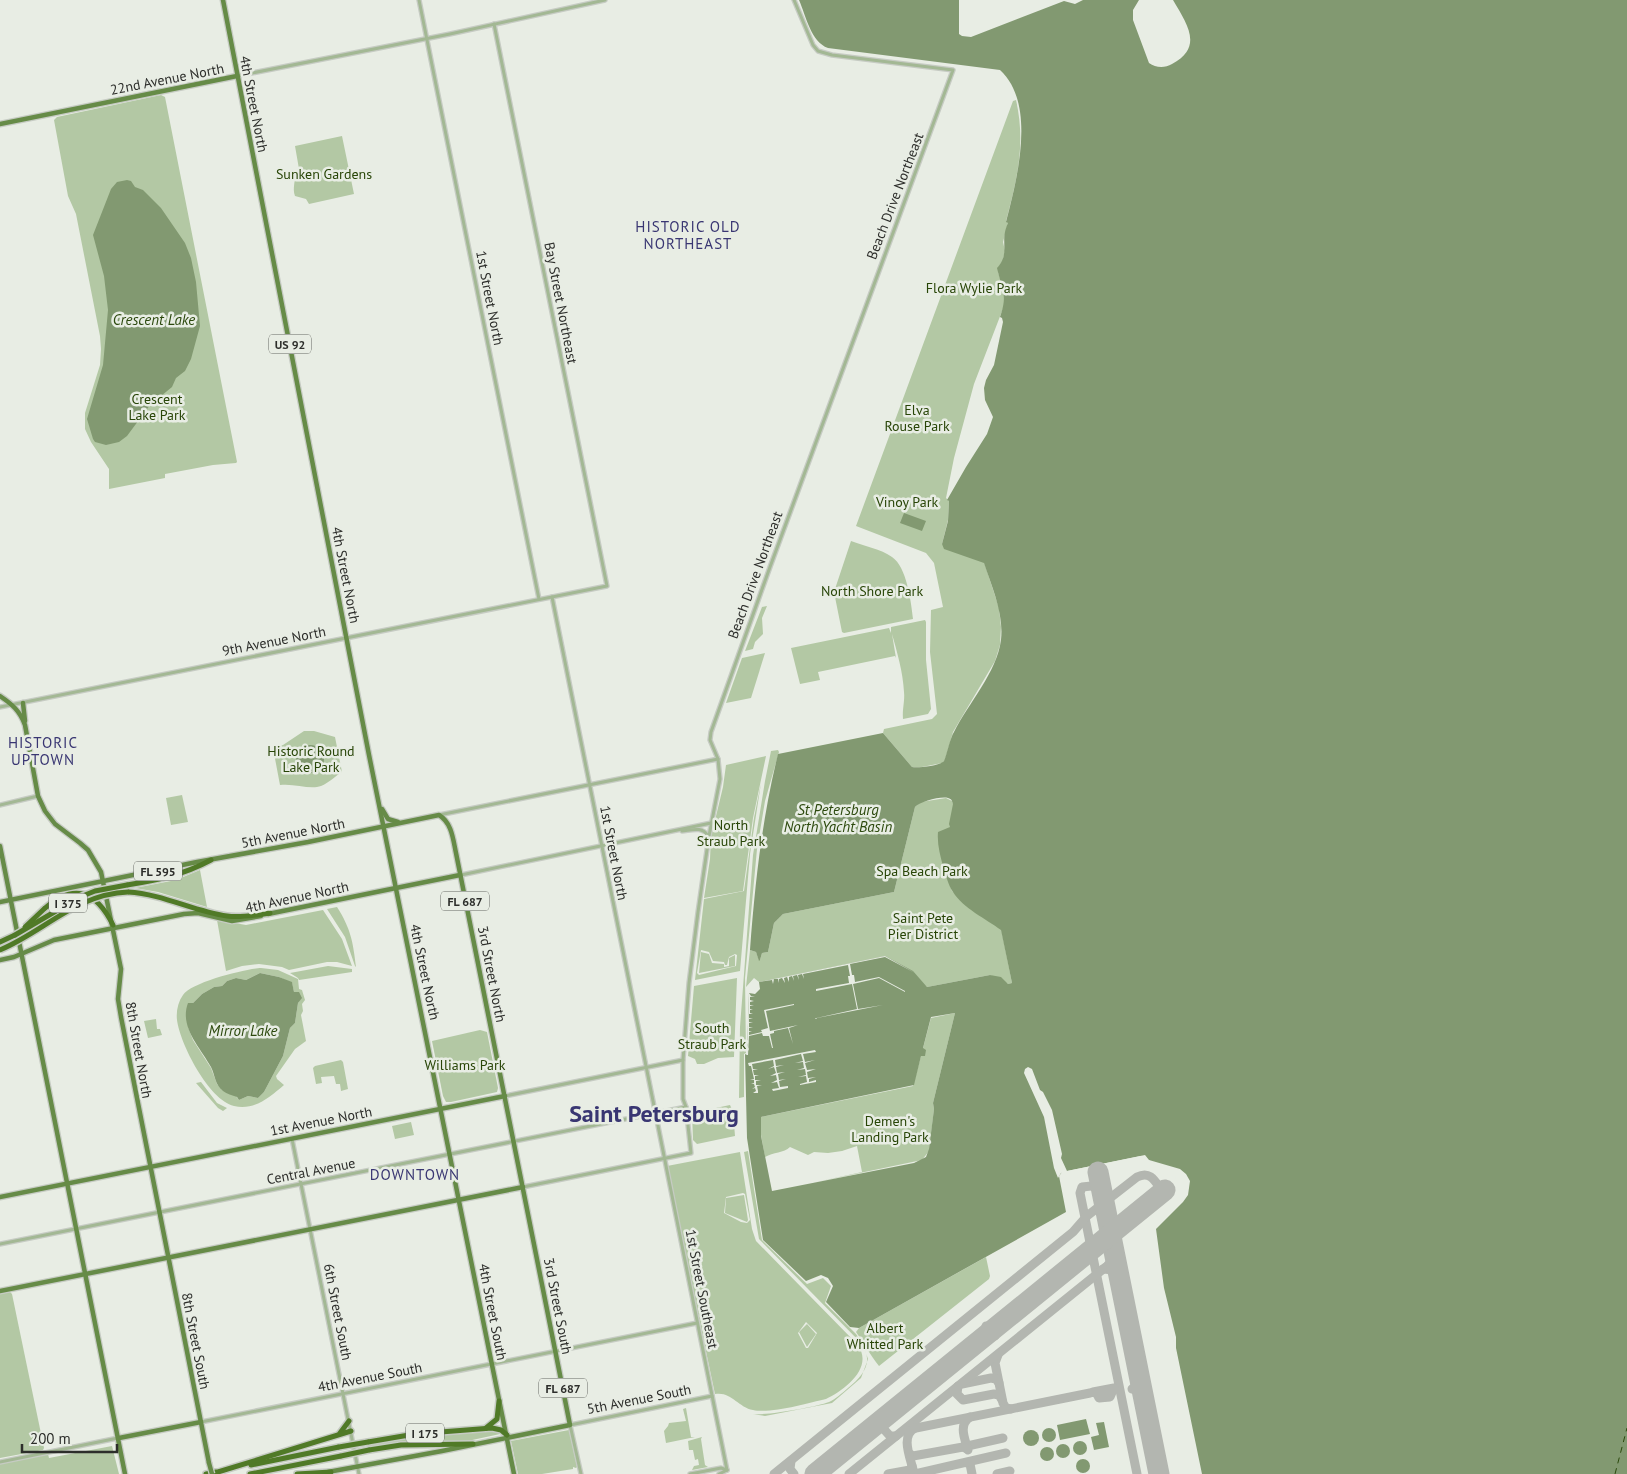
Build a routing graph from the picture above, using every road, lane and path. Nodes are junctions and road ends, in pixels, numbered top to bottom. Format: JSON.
{"nodes":[{"id":1,"x":222,"y":0,"type":"edge"},
{"id":2,"x":419,"y":0,"type":"edge"},
{"id":3,"x":605,"y":0,"type":"edge"},
{"id":4,"x":794,"y":0,"type":"edge"},
{"id":5,"x":494,"y":24,"type":"junction"},
{"id":6,"x":427,"y":38,"type":"junction"},
{"id":7,"x":237,"y":76,"type":"junction"},
{"id":8,"x":0,"y":124,"type":"edge"},
{"id":9,"x":607,"y":586,"type":"joint"},
{"id":10,"x":552,"y":597,"type":"junction"},
{"id":11,"x":539,"y":600,"type":"junction"},
{"id":12,"x":347,"y":638,"type":"junction"},
{"id":13,"x":0,"y":696,"type":"edge"},
{"id":14,"x":22,"y":703,"type":"junction"},
{"id":15,"x":12,"y":705,"type":"junction"},
{"id":16,"x":0,"y":707,"type":"edge"},
{"id":17,"x":25,"y":725,"type":"junction"},
{"id":18,"x":718,"y":760,"type":"junction"},
{"id":19,"x":589,"y":785,"type":"junction"},
{"id":20,"x":38,"y":796,"type":"junction"},
{"id":21,"x":0,"y":804,"type":"edge"},
{"id":22,"x":379,"y":804,"type":"junction"},
{"id":23,"x":440,"y":815,"type":"junction"},
{"id":24,"x":404,"y":822,"type":"junction"},
{"id":25,"x":712,"y":822,"type":"junction"},
{"id":26,"x":384,"y":827,"type":"junction"},
{"id":27,"x":676,"y":830,"type":"junction"},
{"id":28,"x":709,"y":836,"type":"junction"},
{"id":29,"x":0,"y":846,"type":"edge"},
{"id":30,"x":601,"y":846,"type":"junction"},
{"id":31,"x":211,"y":860,"type":"junction"},
{"id":32,"x":460,"y":875,"type":"junction"},
{"id":33,"x":104,"y":881,"type":"junction"},
{"id":34,"x":396,"y":887,"type":"junction"},
{"id":35,"x":10,"y":900,"type":"junction"},
{"id":36,"x":0,"y":902,"type":"edge"},
{"id":37,"x":270,"y":913,"type":"junction"},
{"id":38,"x":113,"y":927,"type":"junction"},
{"id":39,"x":15,"y":935,"type":"junction"},
{"id":40,"x":0,"y":942,"type":"edge"},
{"id":41,"x":0,"y":950,"type":"edge"},
{"id":42,"x":21,"y":953,"type":"junction"},
{"id":43,"x":0,"y":960,"type":"edge"},
{"id":44,"x":683,"y":1060,"type":"junction"},
{"id":45,"x":646,"y":1068,"type":"junction"},
{"id":46,"x":505,"y":1096,"type":"junction"},
{"id":47,"x":686,"y":1107,"type":"junction"},
{"id":48,"x":441,"y":1109,"type":"junction"},
{"id":49,"x":655,"y":1113,"type":"junction"},
{"id":50,"x":292,"y":1139,"type":"junction"},
{"id":51,"x":514,"y":1142,"type":"junction"},
{"id":52,"x":450,"y":1154,"type":"junction"},
{"id":53,"x":664,"y":1159,"type":"junction"},
{"id":54,"x":150,"y":1167,"type":"junction"},
{"id":55,"x":68,"y":1184,"type":"junction"},
{"id":56,"x":301,"y":1184,"type":"junction"},
{"id":57,"x":523,"y":1187,"type":"junction"},
{"id":58,"x":0,"y":1197,"type":"edge"},
{"id":59,"x":459,"y":1199,"type":"junction"},
{"id":60,"x":159,"y":1212,"type":"junction"},
{"id":61,"x":77,"y":1229,"type":"junction"},
{"id":62,"x":310,"y":1230,"type":"junction"},
{"id":63,"x":0,"y":1244,"type":"edge"},
{"id":64,"x":168,"y":1258,"type":"junction"},
{"id":65,"x":86,"y":1274,"type":"junction"},
{"id":66,"x":0,"y":1291,"type":"edge"},
{"id":67,"x":697,"y":1323,"type":"junction"},
{"id":68,"x":556,"y":1351,"type":"junction"},
{"id":69,"x":492,"y":1364,"type":"junction"},
{"id":70,"x":343,"y":1393,"type":"junction"},
{"id":71,"x":712,"y":1396,"type":"junction"},
{"id":72,"x":499,"y":1401,"type":"junction"},
{"id":73,"x":349,"y":1421,"type":"junction"},
{"id":74,"x":201,"y":1422,"type":"junction"},
{"id":75,"x":570,"y":1425,"type":"junction"},
{"id":76,"x":483,"y":1429,"type":"junction"},
{"id":77,"x":351,"y":1431,"type":"junction"},
{"id":78,"x":338,"y":1434,"type":"junction"},
{"id":79,"x":507,"y":1436,"type":"junction"},
{"id":80,"x":119,"y":1438,"type":"junction"},
{"id":81,"x":473,"y":1444,"type":"junction"},
{"id":82,"x":0,"y":1462,"type":"edge"},
{"id":83,"x":358,"y":1467,"type":"junction"},
{"id":84,"x":727,"y":1470,"type":"junction"},
{"id":85,"x":331,"y":1472,"type":"junction"},
{"id":86,"x":215,"y":1473,"type":"edge"},
{"id":87,"x":125,"y":1474,"type":"edge"},
{"id":88,"x":206,"y":1474,"type":"edge"},
{"id":89,"x":250,"y":1474,"type":"edge"},
{"id":90,"x":297,"y":1474,"type":"edge"},
{"id":91,"x":320,"y":1474,"type":"edge"},
{"id":92,"x":359,"y":1474,"type":"edge"},
{"id":93,"x":514,"y":1474,"type":"edge"},
{"id":94,"x":581,"y":1474,"type":"edge"},
{"id":95,"x":690,"y":1474,"type":"edge"},
{"id":96,"x":719,"y":1474,"type":"edge"}],
"edges":[{"from":1,"to":7,"type":"main road","name":"4th Street North","number":"US 92"},
{"from":2,"to":6,"type":"street","name":"1st Street North"},
{"from":3,"to":5,"type":"street","name":"22nd Avenue North"},
{"from":4,"to":18,"type":"street","name":"Beach Drive Northeast"},
{"from":5,"to":6,"type":"street","name":"22nd Avenue North"},
{"from":5,"to":9,"type":"street","name":"Bay Street Northeast"},
{"from":6,"to":7,"type":"street","name":"22nd Avenue North"},
{"from":6,"to":11,"type":"street","name":"1st Street North"},
{"from":7,"to":8,"type":"main road","name":"22nd Avenue North"},
{"from":7,"to":12,"type":"main road","name":"4th Street North","number":"US 92"},
{"from":9,"to":10,"type":"street","name":"9th Avenue North"},
{"from":10,"to":11,"type":"street","name":"9th Avenue North"},
{"from":10,"to":19,"type":"street","name":"1st Street North"},
{"from":11,"to":12,"type":"street","name":"9th Avenue North"},
{"from":12,"to":14,"type":"street","name":"9th Avenue North"},
{"from":12,"to":22,"type":"main road","name":"4th Street North","number":"US 92"},
{"from":13,"to":15,"type":"main road"},
{"from":14,"to":15,"type":"street","name":"9th Avenue North"},
{"from":14,"to":17,"type":"main road","name":"8th Street North"},
{"from":15,"to":16,"type":"street","name":"9th Avenue North"},
{"from":15,"to":17,"type":"main road"},
{"from":17,"to":20,"type":"main road","name":"8th Street North"},
{"from":18,"to":19,"type":"street","name":"5th Avenue North"},
{"from":18,"to":25,"type":"street","name":"Beach Drive Northeast"},
{"from":19,"to":23,"type":"street","name":"5th Avenue North"},
{"from":19,"to":30,"type":"street","name":"1st Street North"},
{"from":20,"to":21,"type":"street"},
{"from":20,"to":33,"type":"main road","name":"8th Street North"},
{"from":22,"to":24,"type":"main road"},
{"from":22,"to":26,"type":"main road","name":"4th Street North","number":"US 92"},
{"from":23,"to":24,"type":"main road","name":"5th Avenue North"},
{"from":23,"to":32,"type":"main road","name":"3rd Street North","number":"FL 687"},
{"from":24,"to":26,"type":"main road","name":"5th Avenue North","number":"FL 595"},
{"from":25,"to":27,"type":"street"},
{"from":25,"to":28,"type":"street","name":"Beach Drive Northeast"},
{"from":26,"to":31,"type":"main road","name":"5th Avenue North","number":"FL 595"},
{"from":26,"to":34,"type":"main road","name":"4th Street North"},
{"from":27,"to":28,"type":"street"},
{"from":27,"to":30,"type":"street","name":"4th Avenue North"},
{"from":28,"to":44,"type":"street","name":"Beach Drive Northeast"},
{"from":29,"to":35,"type":"main road"},
{"from":30,"to":32,"type":"street","name":"4th Avenue North"},
{"from":30,"to":45,"type":"street","name":"1st Street North"},
{"from":31,"to":33,"type":"main road","name":"5th Avenue North","number":"FL 595"},
{"from":31,"to":39,"type":"highway","number":"I 375","bridge":true},
{"from":32,"to":34,"type":"main road","name":"4th Avenue North"},
{"from":32,"to":46,"type":"main road","name":"3rd Street North","number":"FL 687"},
{"from":33,"to":35,"type":"main road","name":"5th Avenue North","number":"FL 595"},
{"from":33,"to":38,"type":"main road","name":"8th Street North"},
{"from":34,"to":37,"type":"main road","name":"4th Avenue North"},
{"from":34,"to":48,"type":"main road","name":"4th Street North"},
{"from":35,"to":36,"type":"main road","name":"5th Avenue North","number":"FL 595"},
{"from":35,"to":42,"type":"main road"},
{"from":37,"to":38,"type":"main road","name":"4th Avenue North"},
{"from":37,"to":41,"type":"highway","number":"I 375","bridge":true},
{"from":38,"to":39,"type":"highway","bridge":true},
{"from":38,"to":42,"type":"main road","name":"4th Avenue North"},
{"from":38,"to":54,"type":"main road","name":"8th Street North"},
{"from":39,"to":40,"type":"highway","number":"I 375"},
{"from":42,"to":43,"type":"main road","name":"4th Avenue North"},
{"from":42,"to":55,"type":"main road"},
{"from":44,"to":45,"type":"street","name":"1st Avenue North"},
{"from":44,"to":47,"type":"street","name":"Beach Drive Northeast"},
{"from":45,"to":46,"type":"street","name":"1st Avenue North"},
{"from":45,"to":49,"type":"street","name":"1st Street North"},
{"from":46,"to":48,"type":"main road","name":"1st Avenue North"},
{"from":46,"to":51,"type":"main road","name":"3rd Street North","number":"FL 687"},
{"from":47,"to":49,"type":"street","name":"Central Avenue"},
{"from":47,"to":53,"type":"street","name":"Beach Drive Northeast"},
{"from":48,"to":50,"type":"main road","name":"1st Avenue North"},
{"from":48,"to":52,"type":"main road","name":"4th Street North"},
{"from":49,"to":51,"type":"street","name":"Central Avenue"},
{"from":49,"to":53,"type":"street","name":"1st Street Southeast"},
{"from":50,"to":54,"type":"main road","name":"1st Avenue North"},
{"from":50,"to":56,"type":"street","name":"6th Street South"},
{"from":51,"to":52,"type":"street","name":"Central Avenue"},
{"from":51,"to":57,"type":"main road","name":"3rd Street South","number":"FL 687"},
{"from":52,"to":56,"type":"street","name":"Central Avenue"},
{"from":52,"to":59,"type":"main road","name":"4th Street South"},
{"from":53,"to":57,"type":"street"},
{"from":53,"to":67,"type":"street","name":"1st Street Southeast"},
{"from":54,"to":55,"type":"main road","name":"1st Avenue North"},
{"from":54,"to":60,"type":"main road","name":"8th Street North"},
{"from":55,"to":58,"type":"main road","name":"1st Avenue North"},
{"from":55,"to":61,"type":"main road"},
{"from":56,"to":60,"type":"street","name":"Central Avenue"},
{"from":56,"to":62,"type":"street","name":"6th Street South"},
{"from":57,"to":59,"type":"main road"},
{"from":57,"to":68,"type":"main road","name":"3rd Street South","number":"FL 687"},
{"from":59,"to":62,"type":"main road"},
{"from":59,"to":69,"type":"main road","name":"4th Street South"},
{"from":60,"to":61,"type":"street","name":"Central Avenue"},
{"from":60,"to":64,"type":"main road","name":"8th Street South"},
{"from":61,"to":63,"type":"street","name":"Central Avenue"},
{"from":61,"to":65,"type":"main road"},
{"from":62,"to":64,"type":"main road"},
{"from":62,"to":70,"type":"street","name":"6th Street South"},
{"from":64,"to":65,"type":"main road"},
{"from":64,"to":74,"type":"main road","name":"8th Street South"},
{"from":65,"to":66,"type":"main road"},
{"from":65,"to":80,"type":"main road"},
{"from":67,"to":68,"type":"street","name":"4th Avenue South"},
{"from":67,"to":71,"type":"street","name":"1st Street Southeast"},
{"from":68,"to":69,"type":"street","name":"4th Avenue South"},
{"from":68,"to":75,"type":"main road","name":"3rd Street South","number":"FL 687"},
{"from":69,"to":70,"type":"street","name":"4th Avenue South"},
{"from":69,"to":72,"type":"main road","name":"4th Street South"},
{"from":70,"to":73,"type":"street","name":"6th Street South"},
{"from":70,"to":74,"type":"street","name":"4th Avenue South"},
{"from":71,"to":75,"type":"street","name":"5th Avenue South"},
{"from":71,"to":84,"type":"street","name":"1st Street Southeast"},
{"from":72,"to":76,"type":"highway"},
{"from":72,"to":79,"type":"main road","name":"4th Street South"},
{"from":73,"to":77,"type":"street","name":"6th Street South"},
{"from":73,"to":78,"type":"highway"},
{"from":74,"to":80,"type":"main road","name":"4th Avenue South"},
{"from":74,"to":86,"type":"main road","name":"8th Street South","bridge":true},
{"from":75,"to":79,"type":"main road"},
{"from":75,"to":94,"type":"street","name":"3rd Street South"},
{"from":76,"to":79,"type":"highway"},
{"from":76,"to":86,"type":"highway","number":"I 175","bridge":true},
{"from":77,"to":78,"type":"highway"},
{"from":77,"to":83,"type":"street","name":"6th Street South"},
{"from":78,"to":86,"type":"highway"},
{"from":79,"to":81,"type":"main road"},
{"from":79,"to":93,"type":"main road","name":"4th Street South"},
{"from":80,"to":82,"type":"street","name":"4th Avenue South"},
{"from":80,"to":87,"type":"main road"},
{"from":81,"to":83,"type":"main road"},
{"from":81,"to":89,"type":"highway","number":"I 175","bridge":true},
{"from":83,"to":85,"type":"main road"},
{"from":83,"to":92,"type":"street","name":"6th Street South"},
{"from":84,"to":95,"type":"street"},
{"from":84,"to":96,"type":"street"},
{"from":85,"to":90,"type":"highway"},
{"from":85,"to":91,"type":"main road"},
{"from":86,"to":88,"type":"highway","number":"I 175"}]}
